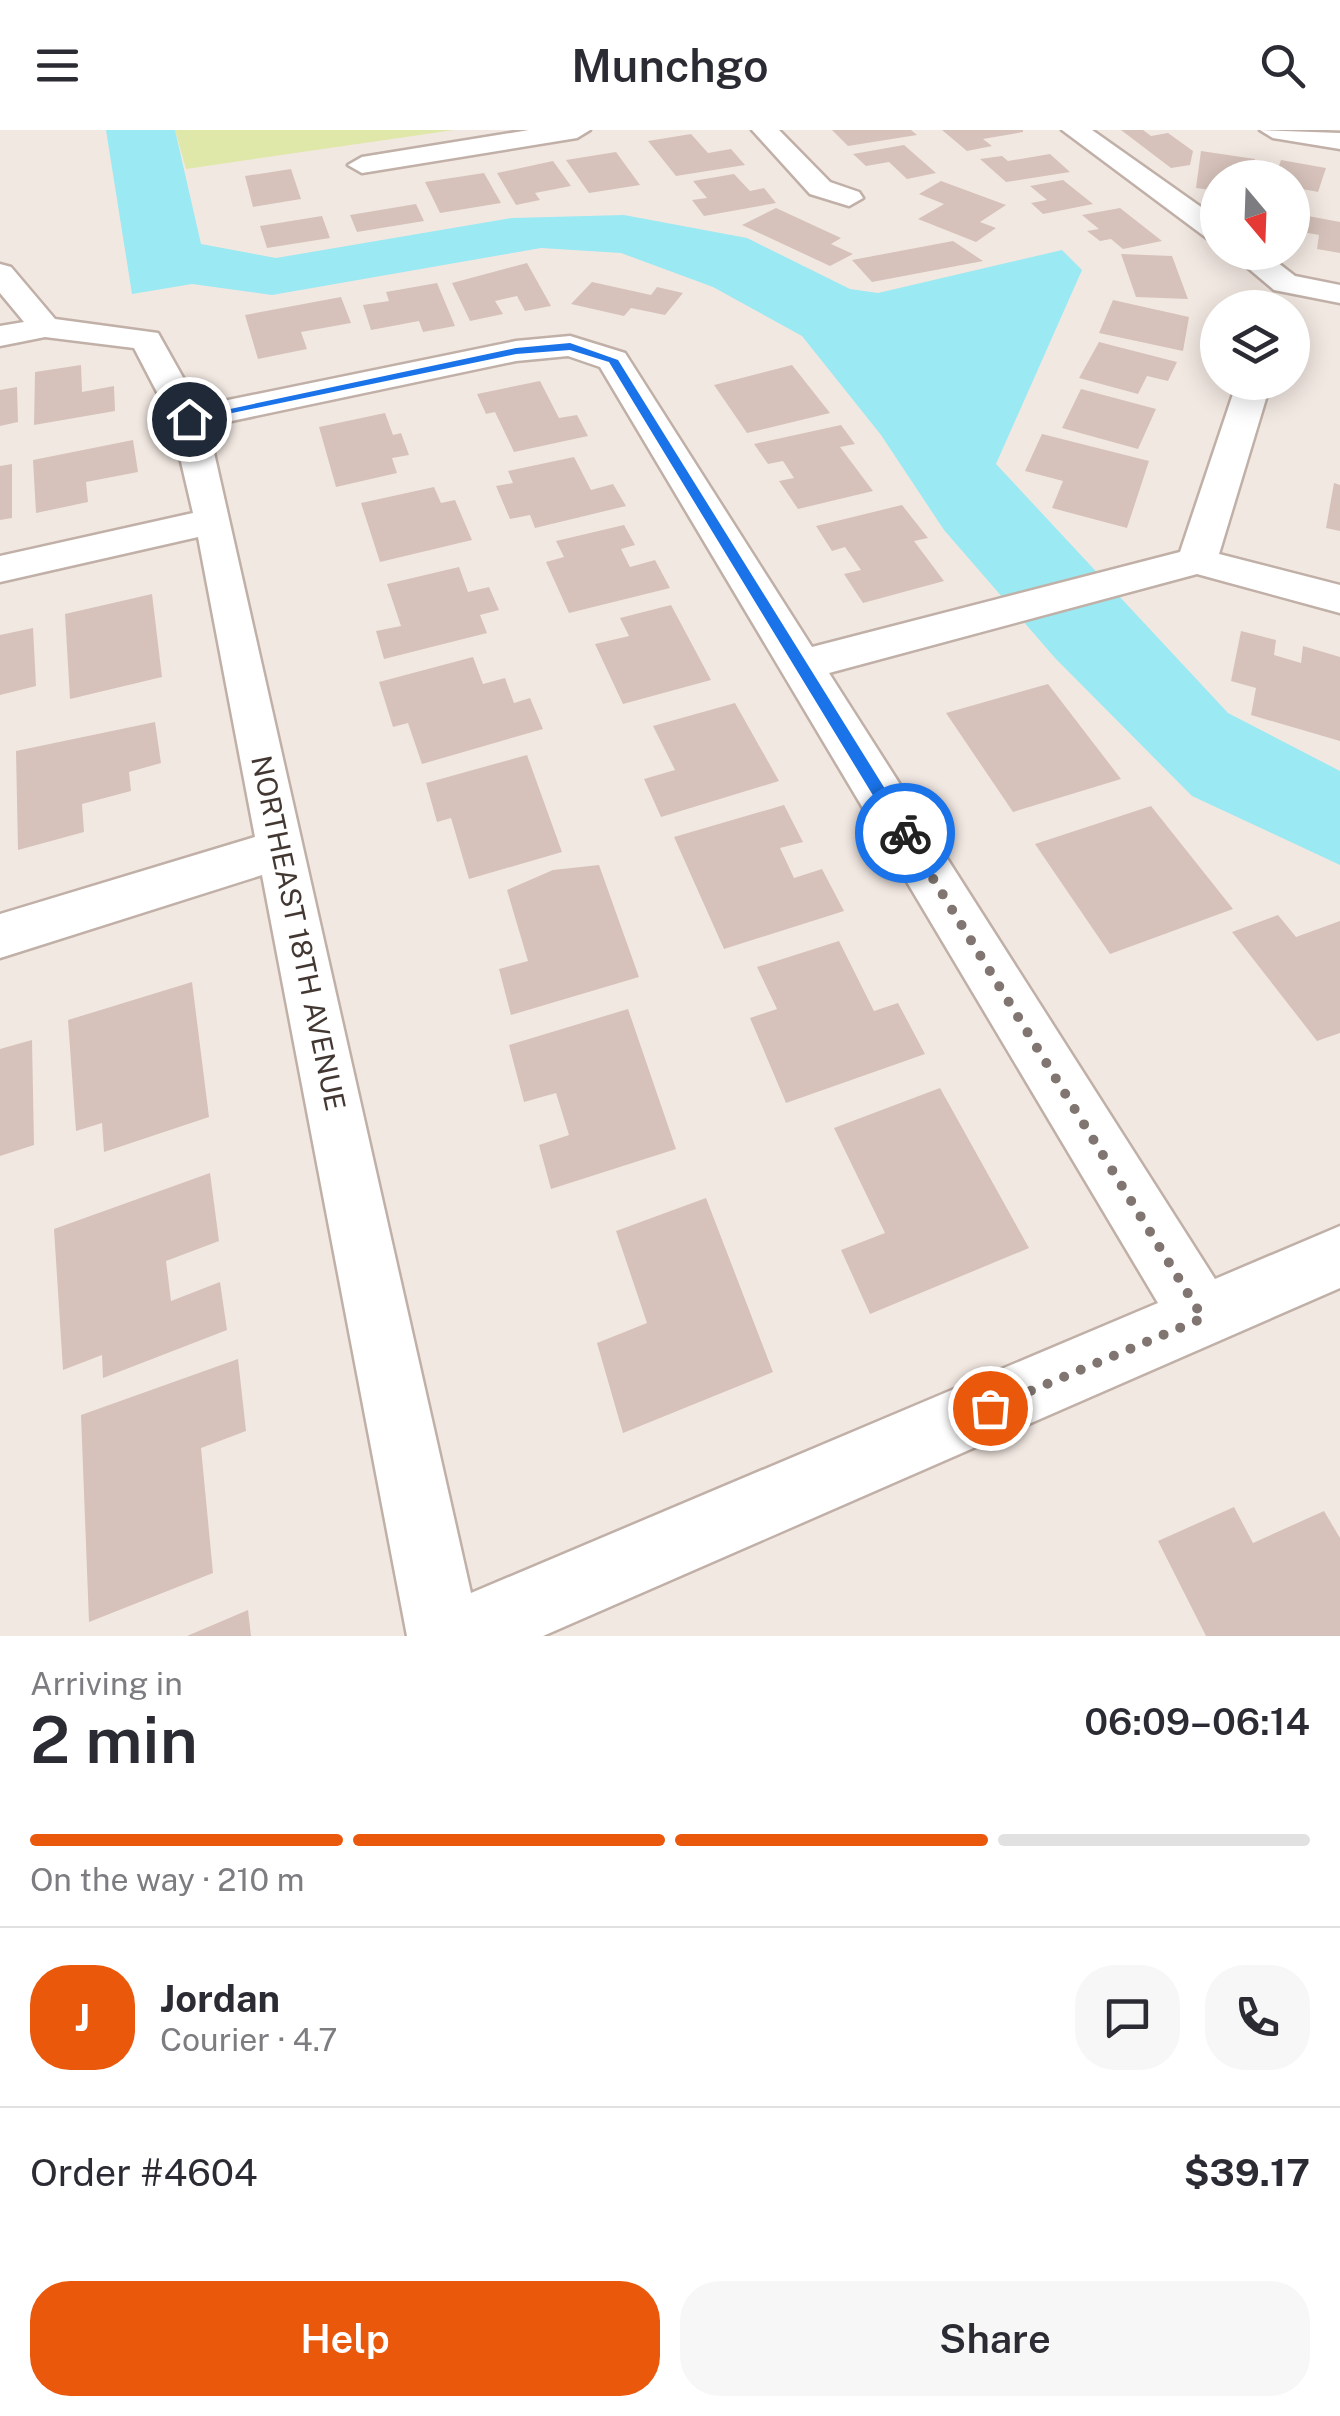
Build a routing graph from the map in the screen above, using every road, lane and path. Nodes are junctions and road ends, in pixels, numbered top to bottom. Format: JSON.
{"nodes":[{"id":1,"x":577,"y":130,"type":"edge"},
{"id":2,"x":765,"y":130,"type":"edge"},
{"id":3,"x":1075,"y":130,"type":"edge"},
{"id":4,"x":1273,"y":130,"type":"edge"},
{"id":5,"x":1340,"y":141,"type":"edge"},
{"id":6,"x":362,"y":164,"type":"dead end"},
{"id":7,"x":849,"y":198,"type":"dead end"},
{"id":8,"x":1200,"y":221,"type":"edge"},
{"id":9,"x":1260,"y":270,"type":"edge"},
{"id":10,"x":0,"y":272,"type":"edge"},
{"id":11,"x":1278,"y":290,"type":"edge"},
{"id":12,"x":1340,"y":294,"type":"edge"},
{"id":13,"x":1310,"y":295,"type":"edge"},
{"id":14,"x":44,"y":328,"type":"junction"},
{"id":15,"x":0,"y":336,"type":"edge"},
{"id":16,"x":1248,"y":400,"type":"edge"},
{"id":17,"x":189,"y":419,"type":"junction"},
{"id":18,"x":214,"y":521,"type":"junction"},
{"id":19,"x":1197,"y":562,"type":"junction"},
{"id":20,"x":0,"y":569,"type":"edge"},
{"id":21,"x":1340,"y":599,"type":"edge"},
{"id":22,"x":801,"y":665,"type":"junction"},
{"id":23,"x":282,"y":848,"type":"junction"},
{"id":24,"x":0,"y":936,"type":"edge"},
{"id":25,"x":1340,"y":1257,"type":"edge"},
{"id":26,"x":1203,"y":1318,"type":"junction"},
{"id":27,"x":444,"y":1636,"type":"edge"},
{"id":28,"x":458,"y":1636,"type":"edge"}],
"edges":[{"from":1,"to":6,"type":"street"},
{"from":2,"to":7,"type":"street"},
{"from":3,"to":8,"type":"street"},
{"from":4,"to":5,"type":"street"},
{"from":9,"to":11,"type":"street"},
{"from":10,"to":14,"type":"street"},
{"from":12,"to":13,"type":"street"},
{"from":14,"to":15,"type":"street"},
{"from":14,"to":17,"type":"street","name":"NORTHEAST 18TH AVENUE"},
{"from":16,"to":19,"type":"street"},
{"from":17,"to":18,"type":"street","name":"NORTHEAST 18TH AVENUE"},
{"from":17,"to":22,"type":"street"},
{"from":18,"to":20,"type":"street"},
{"from":18,"to":23,"type":"street","name":"NORTHEAST 18TH AVENUE"},
{"from":19,"to":21,"type":"street"},
{"from":19,"to":22,"type":"street"},
{"from":22,"to":26,"type":"street"},
{"from":23,"to":24,"type":"street"},
{"from":23,"to":27,"type":"street","name":"NORTHEAST 18TH AVENUE"},
{"from":25,"to":26,"type":"street"},
{"from":26,"to":28,"type":"street"}]}
